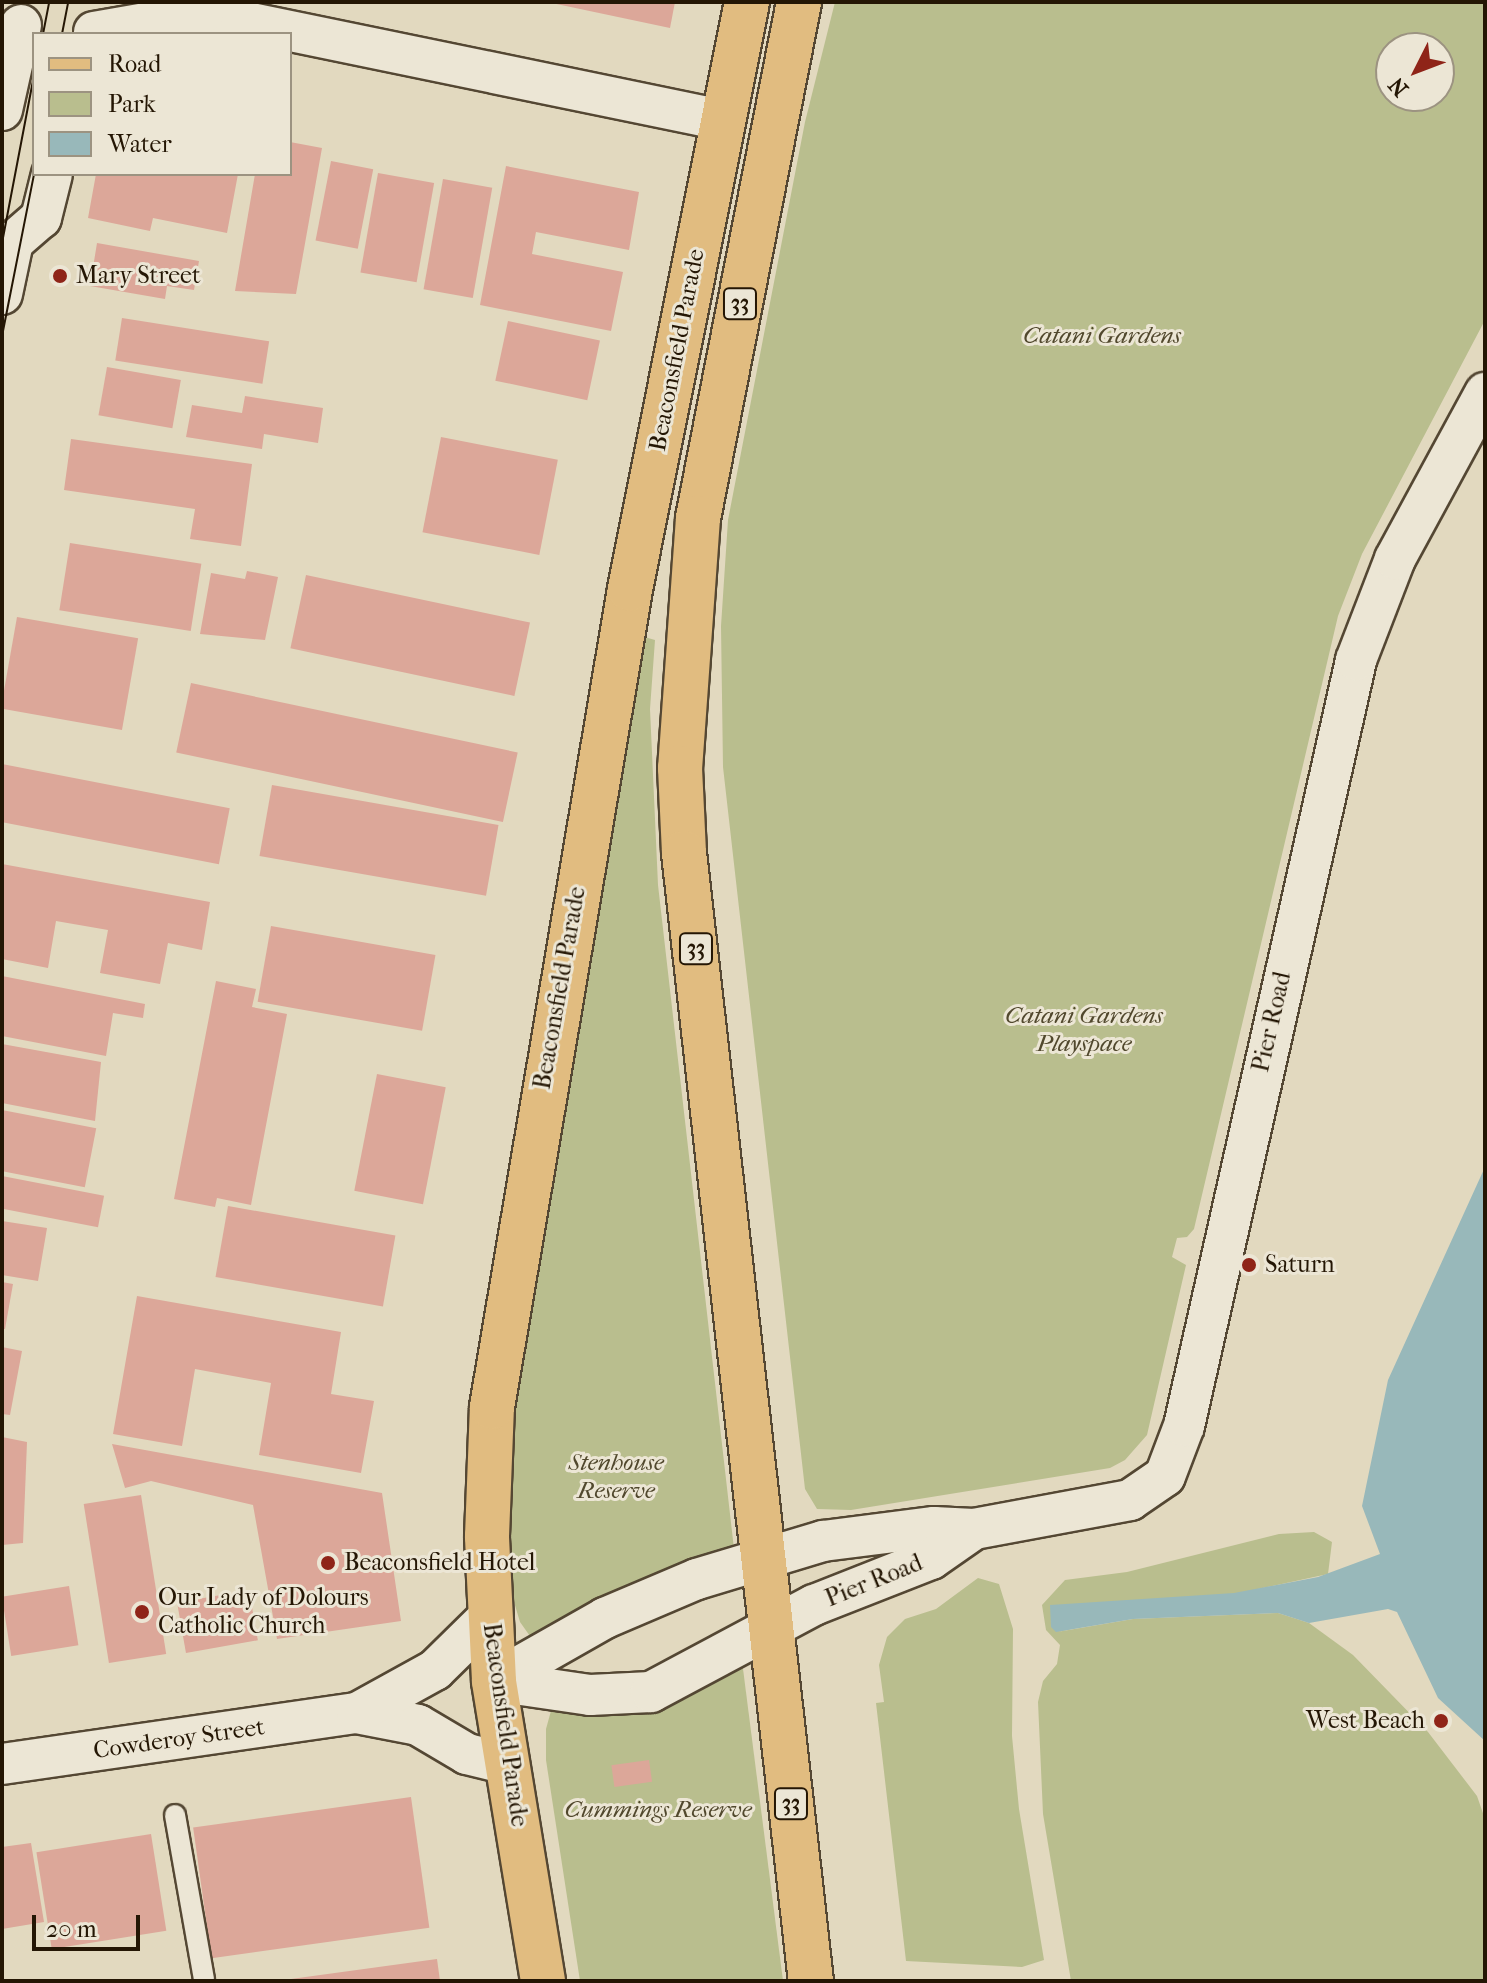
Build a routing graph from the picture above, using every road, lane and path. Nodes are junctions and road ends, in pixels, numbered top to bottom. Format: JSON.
{"nodes":[{"id":1,"x":747,"y":2,"type":"edge"},
{"id":2,"x":799,"y":2,"type":"edge"},
{"id":3,"x":193,"y":8,"type":"edge"},
{"id":4,"x":16,"y":17,"type":"edge"},
{"id":5,"x":100,"y":23,"type":"edge"},
{"id":6,"x":2,"y":110,"type":"edge"},
{"id":7,"x":722,"y":120,"type":"junction"},
{"id":8,"x":52,"y":176,"type":"edge"},
{"id":9,"x":7,"y":232,"type":"edge"},
{"id":10,"x":2,"y":294,"type":"edge"},
{"id":11,"x":1485,"y":393,"type":"edge"},
{"id":12,"x":974,"y":1529,"type":"junction"},
{"id":13,"x":763,"y":1559,"type":"junction"},
{"id":14,"x":490,"y":1616,"type":"junction"},
{"id":15,"x":771,"y":1628,"type":"junction"},
{"id":16,"x":494,"y":1681,"type":"junction"},
{"id":17,"x":357,"y":1713,"type":"junction"},
{"id":18,"x":2,"y":1764,"type":"edge"},
{"id":19,"x":508,"y":1764,"type":"junction"},
{"id":20,"x":175,"y":1815,"type":"dead end"},
{"id":21,"x":204,"y":1979,"type":"edge"},
{"id":22,"x":543,"y":1981,"type":"edge"},
{"id":23,"x":811,"y":1981,"type":"edge"}],
"edges":[{"from":1,"to":7,"type":"main road","name":"Beaconsfield Parade","number":"33"},
{"from":2,"to":13,"type":"main road","number":"33"},
{"from":3,"to":5,"type":"street"},
{"from":3,"to":7,"type":"street"},
{"from":4,"to":6,"type":"street"},
{"from":7,"to":14,"type":"main road","name":"Beaconsfield Parade","number":"33"},
{"from":8,"to":9,"type":"street"},
{"from":9,"to":10,"type":"street"},
{"from":11,"to":12,"type":"street","name":"Pier Road"},
{"from":12,"to":13,"type":"street","name":"Pier Road"},
{"from":12,"to":15,"type":"street","name":"Pier Road"},
{"from":13,"to":15,"type":"main road","number":"33"},
{"from":13,"to":16,"type":"street"},
{"from":14,"to":16,"type":"main road","name":"Beaconsfield Parade","number":"33"},
{"from":14,"to":17,"type":"street","name":"Cowderoy Street"},
{"from":15,"to":16,"type":"street"},
{"from":15,"to":23,"type":"main road","number":"33"},
{"from":16,"to":19,"type":"main road","name":"Beaconsfield Parade","number":"33"},
{"from":17,"to":18,"type":"street","name":"Cowderoy Street"},
{"from":17,"to":19,"type":"street","name":"Cowderoy Street"},
{"from":19,"to":22,"type":"main road","name":"Beaconsfield Parade","number":"33"},
{"from":20,"to":21,"type":"lane"}]}
